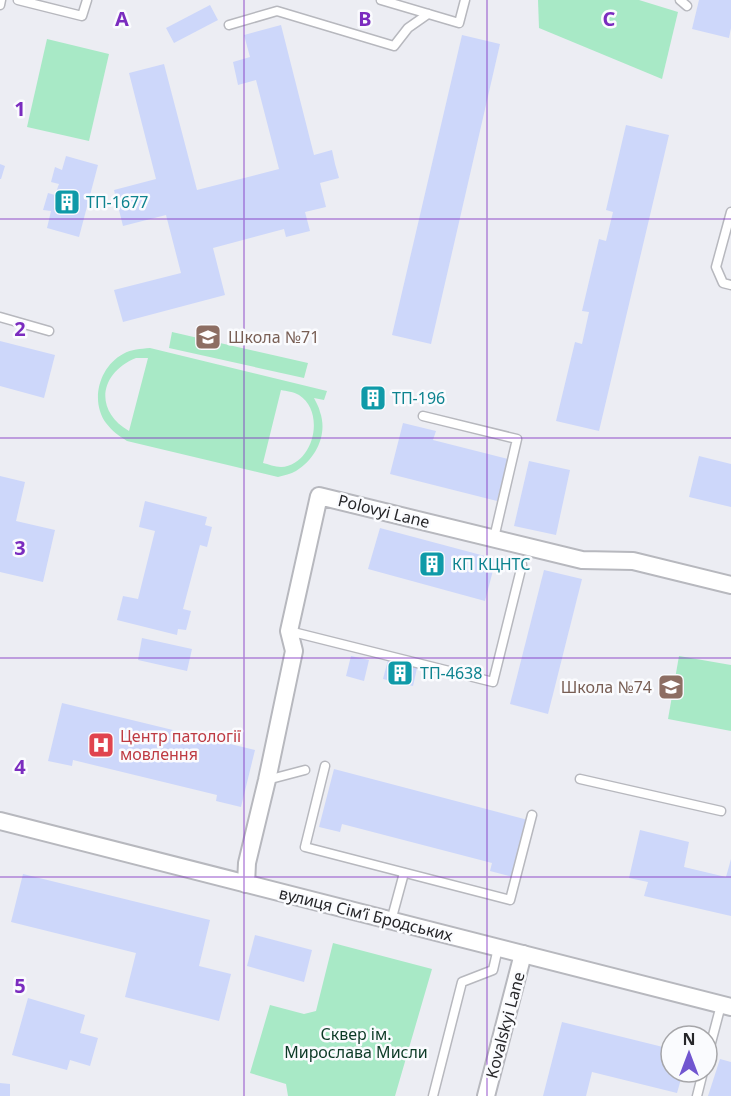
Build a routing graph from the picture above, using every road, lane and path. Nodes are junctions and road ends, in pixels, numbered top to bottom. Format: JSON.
{"nodes":[{"id":1,"x":1,"y":0,"type":"edge"},
{"id":2,"x":18,"y":0,"type":"edge"},
{"id":3,"x":87,"y":0,"type":"edge"},
{"id":4,"x":381,"y":0,"type":"edge"},
{"id":5,"x":465,"y":0,"type":"edge"},
{"id":6,"x":0,"y":5,"type":"edge"},
{"id":7,"x":428,"y":15,"type":"junction"},
{"id":8,"x":229,"y":26,"type":"dead end"},
{"id":9,"x":731,"y":212,"type":"edge"},
{"id":10,"x":731,"y":285,"type":"edge"},
{"id":11,"x":0,"y":317,"type":"edge"},
{"id":12,"x":49,"y":331,"type":"dead end"},
{"id":13,"x":423,"y":416,"type":"dead end"},
{"id":14,"x":494,"y":538,"type":"junction"},
{"id":15,"x":522,"y":565,"type":"dead end"},
{"id":16,"x":731,"y":585,"type":"edge"},
{"id":17,"x":289,"y":631,"type":"junction"},
{"id":18,"x":326,"y":766,"type":"dead end"},
{"id":19,"x":305,"y":770,"type":"dead end"},
{"id":20,"x":580,"y":779,"type":"dead end"},
{"id":21,"x":267,"y":780,"type":"junction"},
{"id":22,"x":721,"y":811,"type":"dead end"},
{"id":23,"x":532,"y":815,"type":"dead end"},
{"id":24,"x":0,"y":821,"type":"edge"},
{"id":25,"x":404,"y":873,"type":"junction"},
{"id":26,"x":246,"y":884,"type":"junction"},
{"id":27,"x":391,"y":921,"type":"junction"},
{"id":28,"x":498,"y":948,"type":"junction"},
{"id":29,"x":523,"y":954,"type":"junction"},
{"id":30,"x":726,"y":1006,"type":"edge"},
{"id":31,"x":719,"y":1025,"type":"edge"},
{"id":32,"x":433,"y":1096,"type":"edge"},
{"id":33,"x":486,"y":1096,"type":"edge"}],
"edges":[{"from":1,"to":6,"type":"lane"},
{"from":2,"to":3,"type":"lane"},
{"from":4,"to":7,"type":"lane"},
{"from":5,"to":7,"type":"lane"},
{"from":7,"to":8,"type":"lane"},
{"from":9,"to":10,"type":"lane"},
{"from":11,"to":12,"type":"lane"},
{"from":13,"to":14,"type":"lane"},
{"from":14,"to":16,"type":"street","name":"Polovyi Lane"},
{"from":14,"to":17,"type":"street","name":"Polovyi Lane"},
{"from":15,"to":17,"type":"lane"},
{"from":17,"to":21,"type":"street","name":"Polovyi Lane"},
{"from":18,"to":25,"type":"lane"},
{"from":19,"to":21,"type":"lane"},
{"from":20,"to":22,"type":"lane"},
{"from":21,"to":26,"type":"street","name":"Polovyi Lane"},
{"from":23,"to":25,"type":"lane"},
{"from":24,"to":26,"type":"street","name":"вулиця Сімʼї Бродських"},
{"from":25,"to":27,"type":"lane"},
{"from":26,"to":27,"type":"street","name":"вулиця Сімʼї Бродських"},
{"from":27,"to":28,"type":"street","name":"вулиця Сімʼї Бродських"},
{"from":28,"to":29,"type":"street","name":"вулиця Сімʼї Бродських"},
{"from":28,"to":32,"type":"lane"},
{"from":29,"to":30,"type":"street","name":"вулиця Сімʼї Бродських"},
{"from":29,"to":33,"type":"street","name":"Kovalskyi Lane"},
{"from":30,"to":31,"type":"lane"}]}
